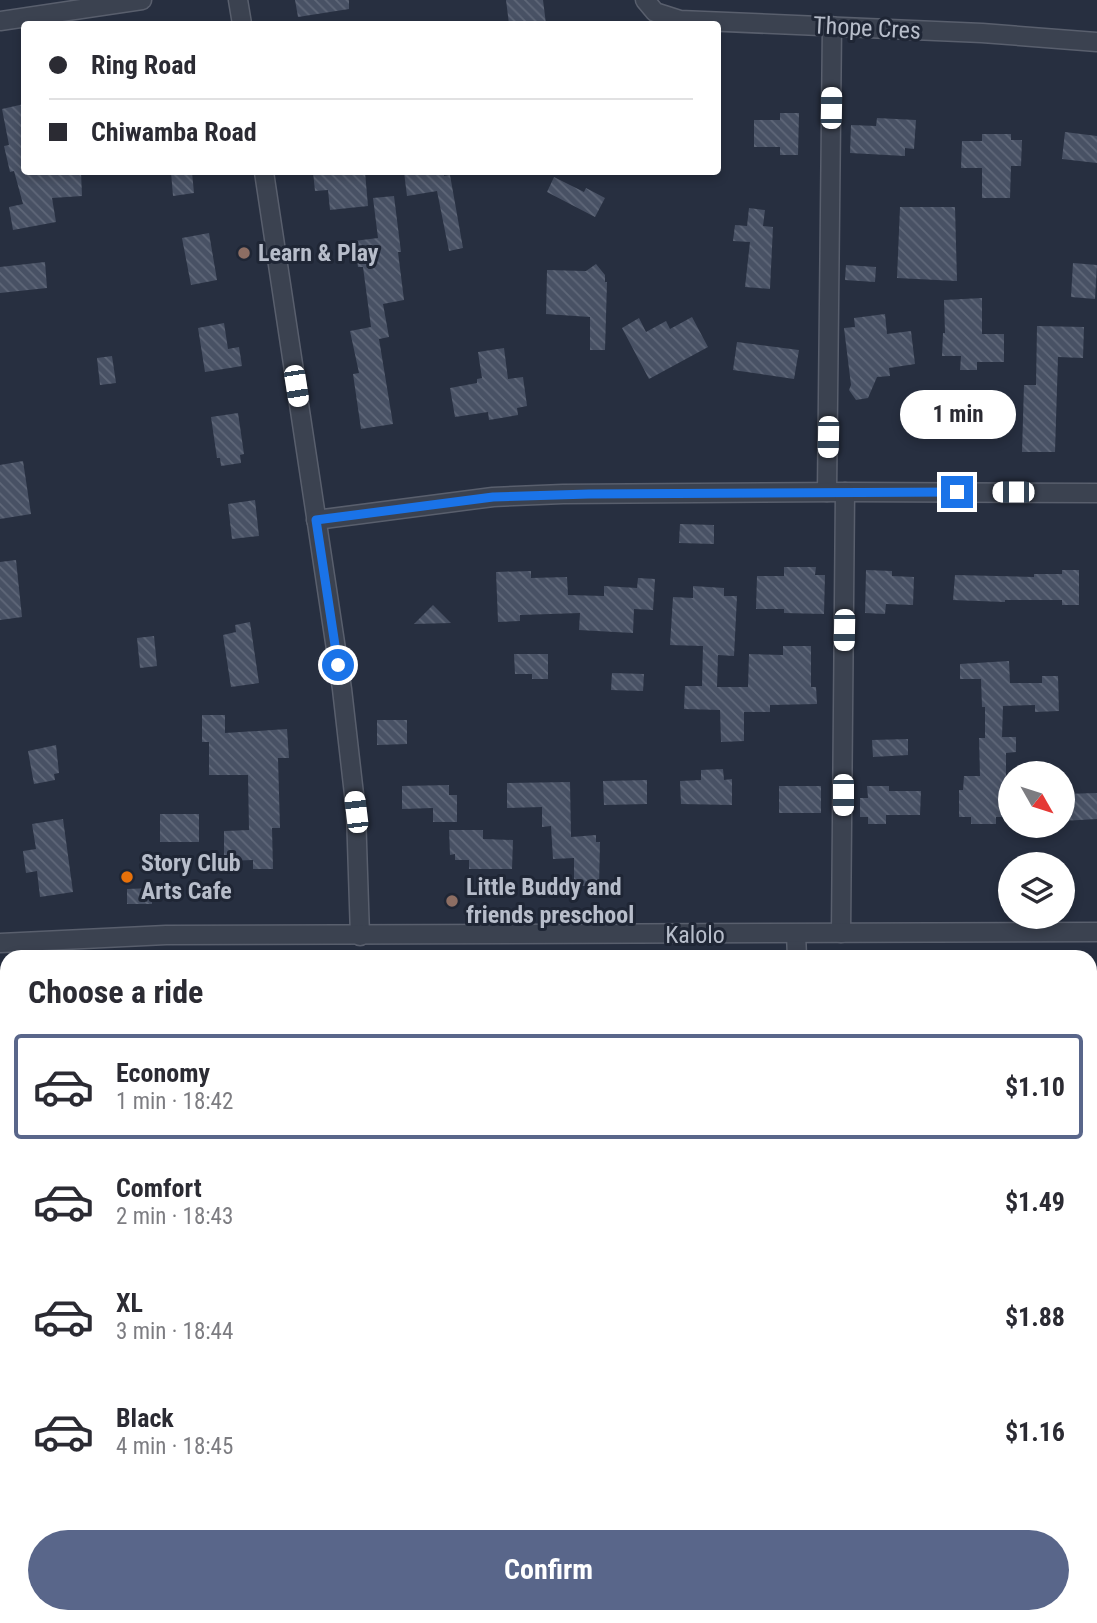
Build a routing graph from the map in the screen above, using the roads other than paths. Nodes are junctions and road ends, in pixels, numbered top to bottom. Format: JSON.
{"nodes":[{"id":1,"x":142,"y":0,"type":"edge"},
{"id":2,"x":238,"y":0,"type":"edge"},
{"id":3,"x":645,"y":0,"type":"edge"},
{"id":4,"x":0,"y":21,"type":"edge"},
{"id":5,"x":242,"y":21,"type":"edge"},
{"id":6,"x":705,"y":21,"type":"edge"},
{"id":7,"x":721,"y":22,"type":"edge"},
{"id":8,"x":832,"y":26,"type":"junction"},
{"id":9,"x":1097,"y":42,"type":"edge"},
{"id":10,"x":264,"y":175,"type":"edge"},
{"id":11,"x":827,"y":492,"type":"junction"},
{"id":12,"x":845,"y":492,"type":"junction"},
{"id":13,"x":1097,"y":493,"type":"edge"},
{"id":14,"x":316,"y":520,"type":"junction"},
{"id":15,"x":1097,"y":932,"type":"edge"},
{"id":16,"x":841,"y":933,"type":"junction"},
{"id":17,"x":796,"y":934,"type":"junction"},
{"id":18,"x":360,"y":936,"type":"junction"},
{"id":19,"x":0,"y":943,"type":"edge"},
{"id":20,"x":797,"y":950,"type":"edge"}],
"edges":[{"from":1,"to":4,"type":"street"},
{"from":2,"to":5,"type":"street"},
{"from":3,"to":6,"type":"street","name":"Thope Cres"},
{"from":7,"to":8,"type":"street","name":"Thope Cres"},
{"from":8,"to":9,"type":"street","name":"Thope Cres"},
{"from":8,"to":11,"type":"street"},
{"from":10,"to":14,"type":"street"},
{"from":11,"to":12,"type":"street"},
{"from":11,"to":14,"type":"street"},
{"from":12,"to":13,"type":"street"},
{"from":12,"to":16,"type":"street"},
{"from":14,"to":18,"type":"street"},
{"from":15,"to":16,"type":"street","name":"Kalolo"},
{"from":16,"to":17,"type":"street","name":"Kalolo"},
{"from":17,"to":18,"type":"street","name":"Kalolo"},
{"from":17,"to":20,"type":"street"},
{"from":18,"to":19,"type":"street","name":"Kalolo"}]}
